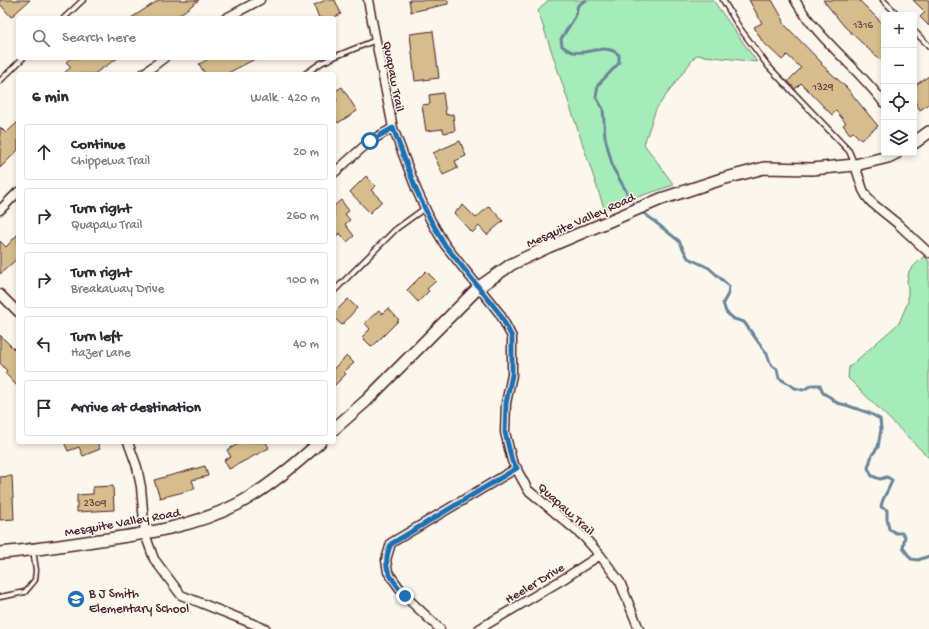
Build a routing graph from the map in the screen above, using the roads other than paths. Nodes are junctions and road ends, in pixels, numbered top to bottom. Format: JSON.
{"nodes":[{"id":1,"x":83,"y":0,"type":"edge"},
{"id":2,"x":260,"y":0,"type":"edge"},
{"id":3,"x":368,"y":0,"type":"edge"},
{"id":4,"x":723,"y":0,"type":"edge"},
{"id":5,"x":795,"y":0,"type":"edge"},
{"id":6,"x":883,"y":0,"type":"edge"},
{"id":7,"x":895,"y":12,"type":"edge"},
{"id":8,"x":66,"y":16,"type":"edge"},
{"id":9,"x":230,"y":16,"type":"edge"},
{"id":10,"x":917,"y":34,"type":"edge"},
{"id":11,"x":376,"y":40,"type":"junction"},
{"id":12,"x":929,"y":46,"type":"edge"},
{"id":13,"x":336,"y":57,"type":"edge"},
{"id":14,"x":21,"y":60,"type":"edge"},
{"id":15,"x":161,"y":60,"type":"edge"},
{"id":16,"x":328,"y":60,"type":"edge"},
{"id":17,"x":146,"y":72,"type":"edge"},
{"id":18,"x":308,"y":72,"type":"edge"},
{"id":19,"x":0,"y":81,"type":"edge"},
{"id":20,"x":881,"y":100,"type":"edge"},
{"id":21,"x":393,"y":128,"type":"junction"},
{"id":22,"x":929,"y":132,"type":"edge"},
{"id":23,"x":917,"y":141,"type":"edge"},
{"id":24,"x":890,"y":156,"type":"edge"},
{"id":25,"x":855,"y":165,"type":"junction"},
{"id":26,"x":336,"y":170,"type":"edge"},
{"id":27,"x":16,"y":194,"type":"edge"},
{"id":28,"x":425,"y":208,"type":"junction"},
{"id":29,"x":0,"y":210,"type":"edge"},
{"id":30,"x":929,"y":253,"type":"edge"},
{"id":31,"x":479,"y":287,"type":"junction"},
{"id":32,"x":336,"y":289,"type":"edge"},
{"id":33,"x":0,"y":294,"type":"edge"},
{"id":34,"x":16,"y":310,"type":"edge"},
{"id":35,"x":336,"y":428,"type":"edge"},
{"id":36,"x":129,"y":444,"type":"edge"},
{"id":37,"x":318,"y":444,"type":"edge"},
{"id":38,"x":517,"y":468,"type":"junction"},
{"id":39,"x":146,"y":534,"type":"junction"},
{"id":40,"x":33,"y":550,"type":"junction"},
{"id":41,"x":0,"y":553,"type":"edge"},
{"id":42,"x":600,"y":555,"type":"junction"},
{"id":43,"x":0,"y":597,"type":"edge"},
{"id":44,"x":266,"y":629,"type":"edge"},
{"id":45,"x":440,"y":629,"type":"edge"},
{"id":46,"x":479,"y":629,"type":"edge"},
{"id":47,"x":639,"y":629,"type":"edge"}],
"edges":[{"from":1,"to":8,"type":"lane"},
{"from":2,"to":9,"type":"street"},
{"from":3,"to":11,"type":"street","name":"Quapaw Trail"},
{"from":4,"to":25,"type":"lane"},
{"from":5,"to":20,"type":"street"},
{"from":6,"to":7,"type":"lane"},
{"from":10,"to":12,"type":"lane"},
{"from":11,"to":13,"type":"lane"},
{"from":11,"to":21,"type":"street","name":"Quapaw Trail"},
{"from":14,"to":19,"type":"lane"},
{"from":15,"to":17,"type":"street"},
{"from":16,"to":18,"type":"lane"},
{"from":21,"to":26,"type":"street"},
{"from":21,"to":28,"type":"street","name":"Quapaw Trail"},
{"from":22,"to":23,"type":"street"},
{"from":24,"to":25,"type":"street","name":"Mesquite Valley Road"},
{"from":25,"to":30,"type":"street"},
{"from":25,"to":31,"type":"street","name":"Mesquite Valley Road"},
{"from":27,"to":29,"type":"street"},
{"from":28,"to":31,"type":"street","name":"Quapaw Trail"},
{"from":28,"to":32,"type":"lane"},
{"from":31,"to":35,"type":"street","name":"Mesquite Valley Road"},
{"from":31,"to":38,"type":"street","name":"Quapaw Trail"},
{"from":33,"to":34,"type":"street"},
{"from":36,"to":39,"type":"street"},
{"from":37,"to":39,"type":"street","name":"Mesquite Valley Road"},
{"from":38,"to":42,"type":"street","name":"Quapaw Trail"},
{"from":38,"to":45,"type":"street"},
{"from":39,"to":40,"type":"street","name":"Mesquite Valley Road"},
{"from":39,"to":44,"type":"street"},
{"from":40,"to":41,"type":"street","name":"Mesquite Valley Road"},
{"from":40,"to":43,"type":"lane"},
{"from":42,"to":46,"type":"street","name":"Heeler Drive"},
{"from":42,"to":47,"type":"street","name":"Quapaw Trail"}]}
